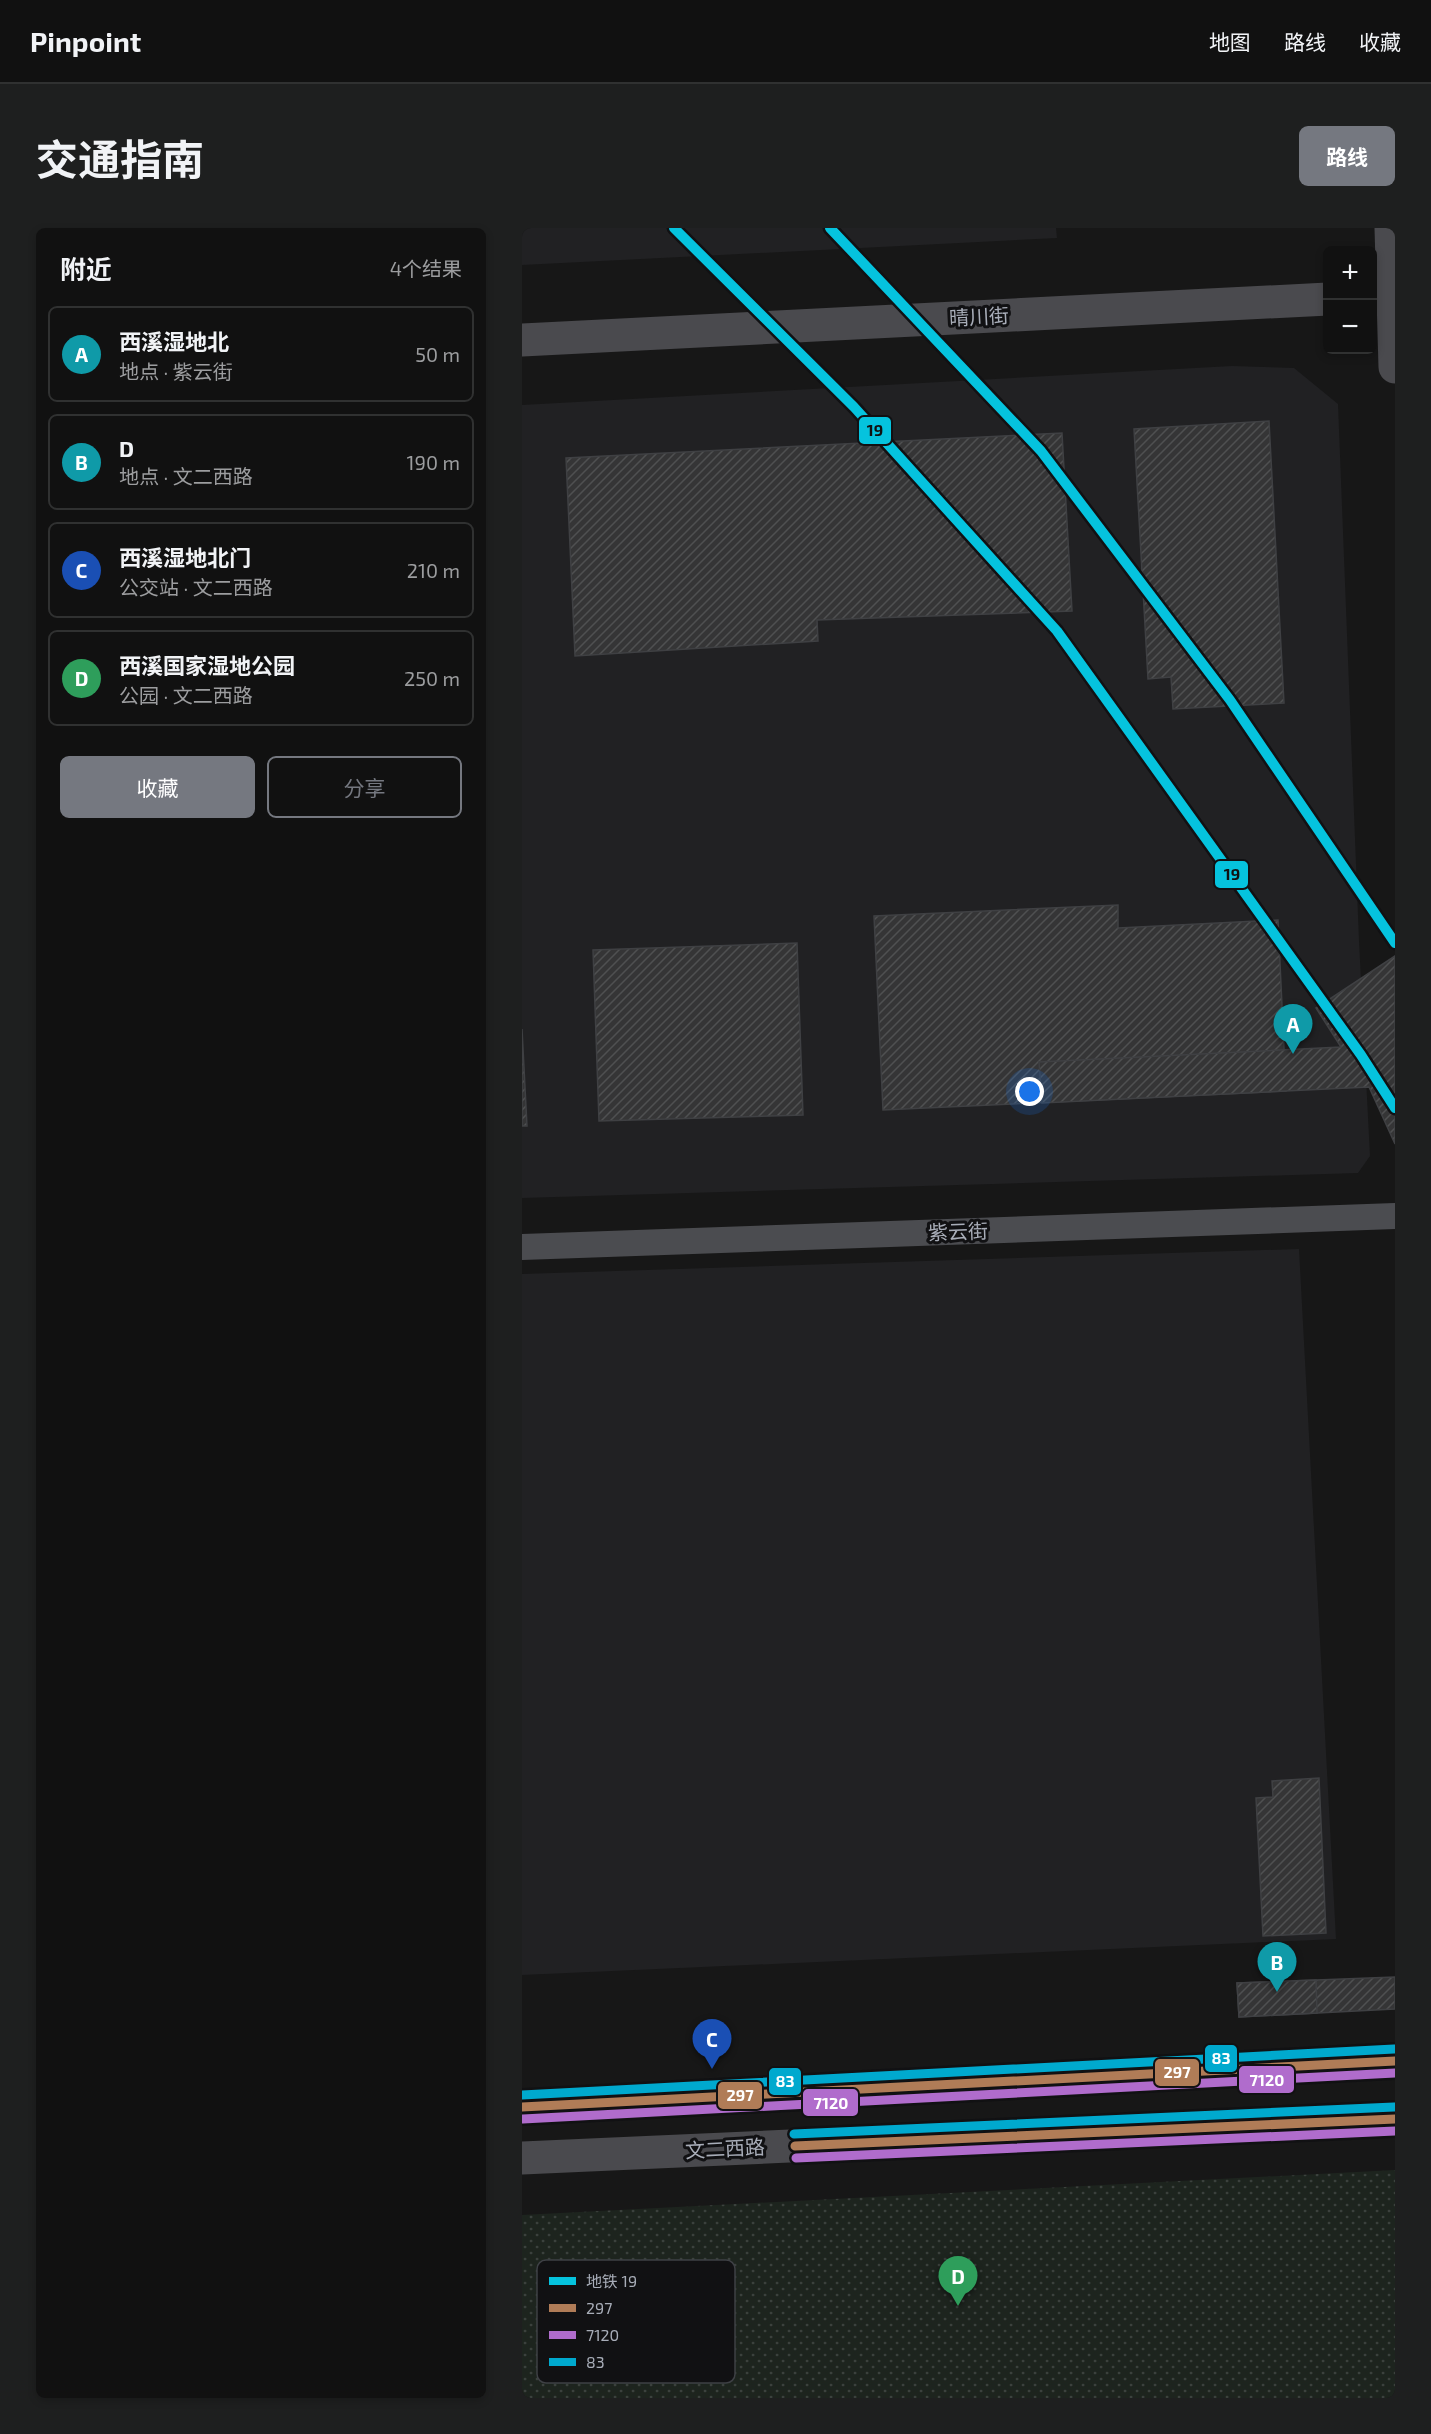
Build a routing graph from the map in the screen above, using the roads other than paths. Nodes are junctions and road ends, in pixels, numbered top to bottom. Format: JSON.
{"nodes":[{"id":1,"x":1391,"y":228,"type":"edge"},
{"id":2,"x":1387,"y":296,"type":"edge"},
{"id":3,"x":1323,"y":299,"type":"edge"},
{"id":4,"x":522,"y":340,"type":"edge"},
{"id":5,"x":1395,"y":366,"type":"edge"},
{"id":6,"x":1395,"y":1216,"type":"edge"},
{"id":7,"x":522,"y":1247,"type":"edge"},
{"id":8,"x":1395,"y":2061,"type":"edge"},
{"id":9,"x":522,"y":2107,"type":"edge"},
{"id":10,"x":1395,"y":2119,"type":"edge"},
{"id":11,"x":522,"y":2158,"type":"edge"}],
"edges":[{"from":1,"to":2,"type":"main road"},
{"from":2,"to":5,"type":"main road"},
{"from":3,"to":4,"type":"main road","name":"晴川街"},
{"from":6,"to":7,"type":"street","name":"紫云街"},
{"from":8,"to":9,"type":"main road"},
{"from":10,"to":11,"type":"main road","name":"文二西路"}]}
